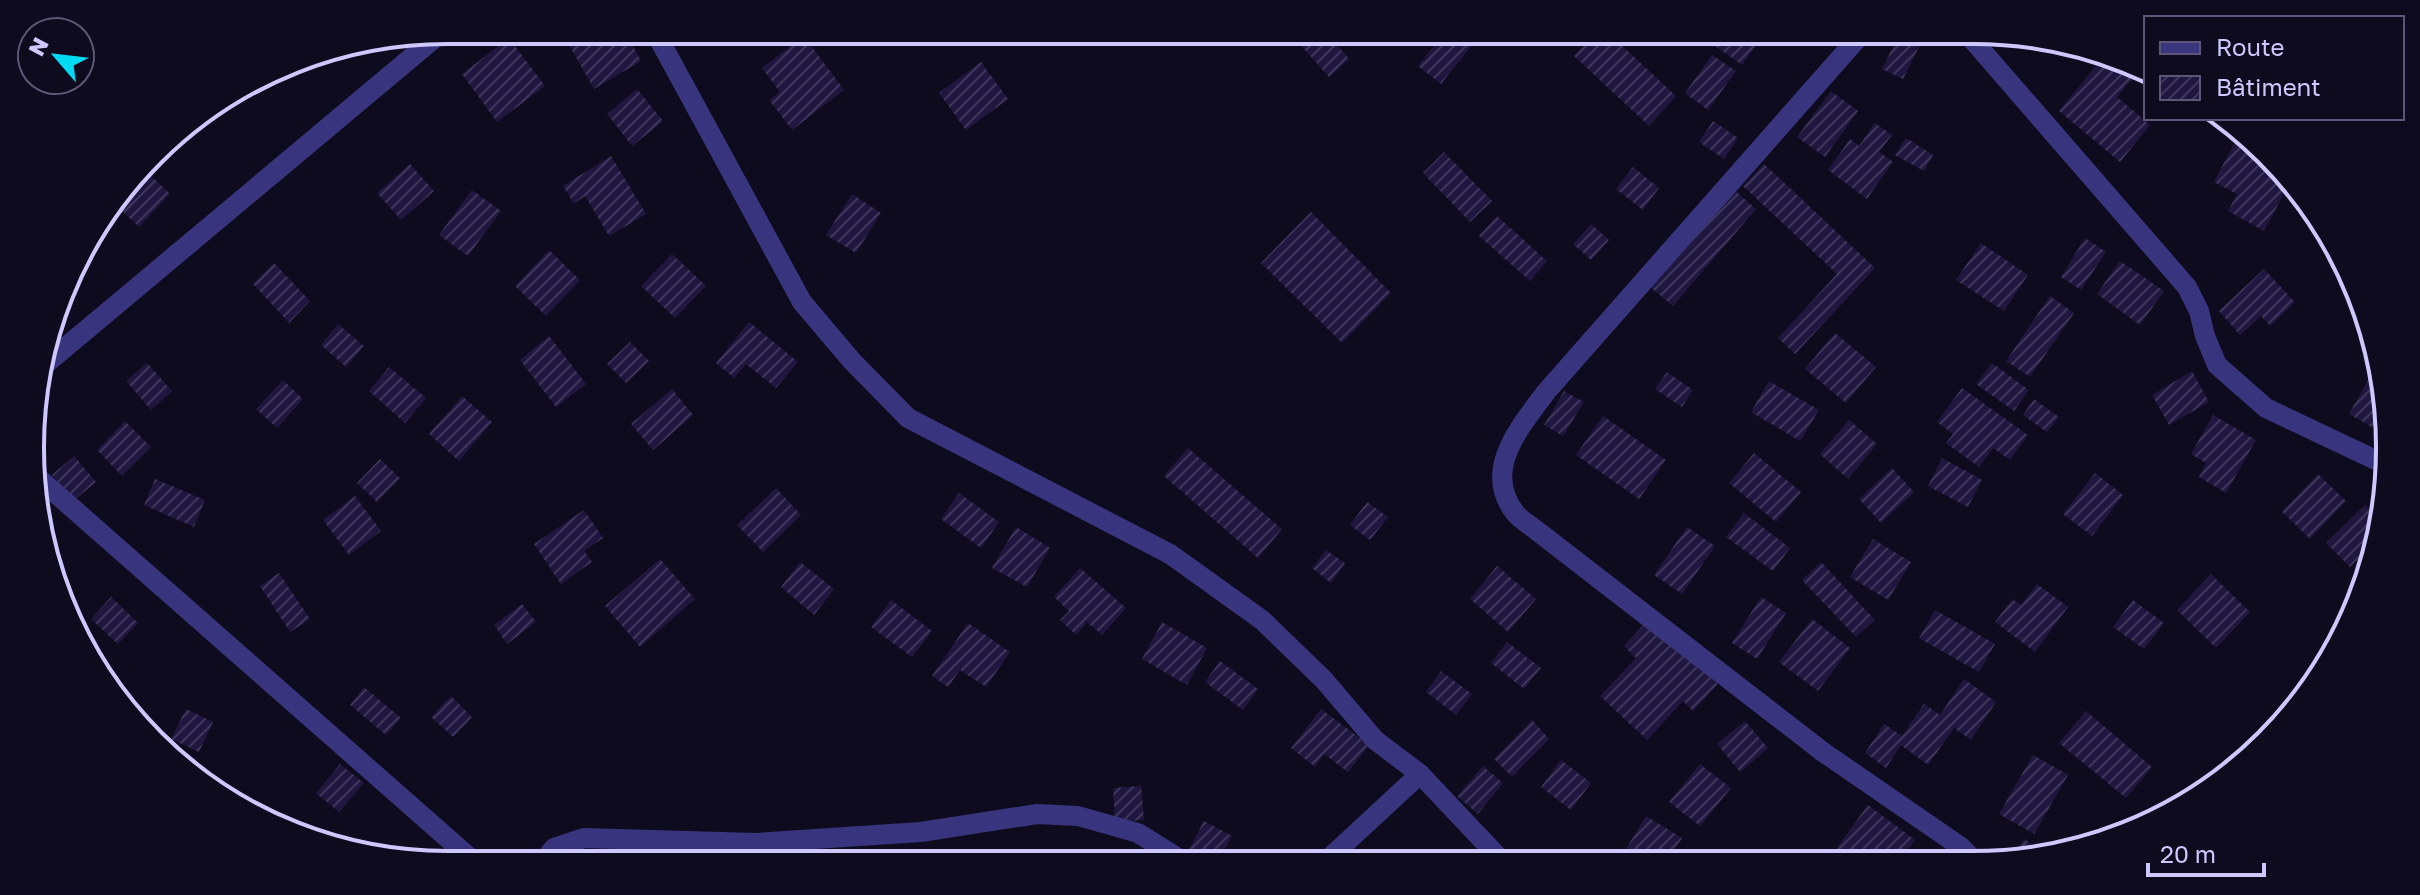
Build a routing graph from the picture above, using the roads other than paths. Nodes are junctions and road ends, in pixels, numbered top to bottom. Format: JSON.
{"nodes":[{"id":1,"x":662,"y":44,"type":"edge"},
{"id":2,"x":1853,"y":44,"type":"edge"},
{"id":3,"x":1976,"y":44,"type":"edge"},
{"id":4,"x":427,"y":45,"type":"edge"},
{"id":5,"x":55,"y":356,"type":"edge"},
{"id":6,"x":2376,"y":460,"type":"edge"},
{"id":7,"x":46,"y":485,"type":"edge"},
{"id":8,"x":1420,"y":774,"type":"junction"},
{"id":9,"x":462,"y":851,"type":"edge"},
{"id":10,"x":552,"y":851,"type":"edge"},
{"id":11,"x":1167,"y":851,"type":"edge"},
{"id":12,"x":1337,"y":851,"type":"edge"},
{"id":13,"x":1493,"y":851,"type":"edge"},
{"id":14,"x":1965,"y":851,"type":"edge"}],
"edges":[{"from":1,"to":8,"type":"street"},
{"from":2,"to":14,"type":"street"},
{"from":3,"to":6,"type":"street"},
{"from":4,"to":5,"type":"street"},
{"from":7,"to":9,"type":"street"},
{"from":8,"to":12,"type":"street"},
{"from":8,"to":13,"type":"street"},
{"from":10,"to":11,"type":"street"}]}
